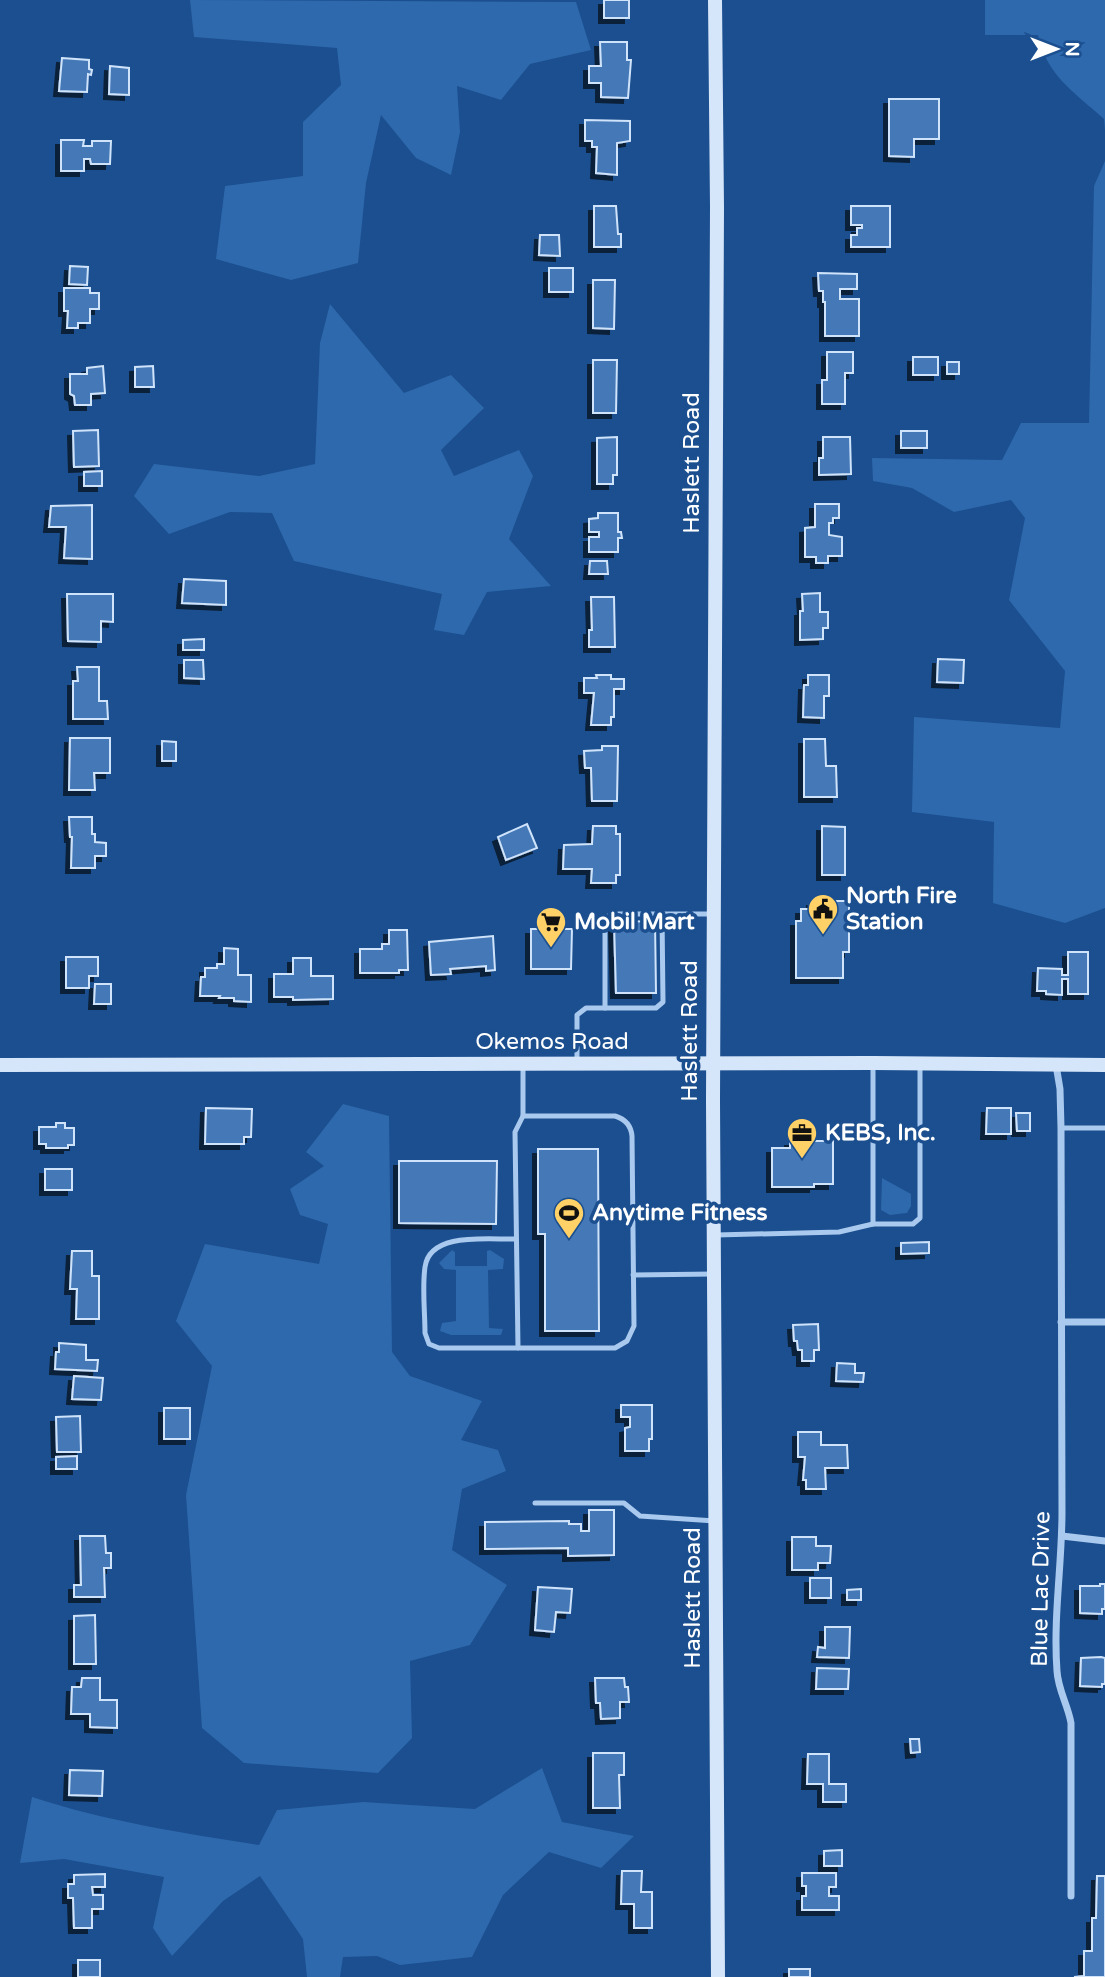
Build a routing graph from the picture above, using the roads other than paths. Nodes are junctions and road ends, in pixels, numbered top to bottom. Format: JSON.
{"nodes":[{"id":1,"x":715,"y":0,"type":"edge"},
{"id":2,"x":713,"y":914,"type":"junction"},
{"id":3,"x":662,"y":915,"type":"junction"},
{"id":4,"x":655,"y":947,"type":"dead end"},
{"id":5,"x":663,"y":947,"type":"junction"},
{"id":6,"x":605,"y":948,"type":"junction"},
{"id":7,"x":615,"y":948,"type":"dead end"},
{"id":8,"x":605,"y":978,"type":"junction"},
{"id":9,"x":615,"y":978,"type":"dead end"},
{"id":10,"x":605,"y":1009,"type":"junction"},
{"id":11,"x":873,"y":1063,"type":"junction"},
{"id":12,"x":920,"y":1063,"type":"junction"},
{"id":13,"x":577,"y":1064,"type":"junction"},
{"id":14,"x":713,"y":1064,"type":"junction"},
{"id":15,"x":0,"y":1065,"type":"edge"},
{"id":16,"x":523,"y":1065,"type":"junction"},
{"id":17,"x":1056,"y":1065,"type":"junction"},
{"id":18,"x":1105,"y":1065,"type":"edge"},
{"id":19,"x":523,"y":1116,"type":"junction"},
{"id":20,"x":1061,"y":1128,"type":"junction"},
{"id":21,"x":1105,"y":1128,"type":"edge"},
{"id":22,"x":873,"y":1224,"type":"junction"},
{"id":23,"x":713,"y":1235,"type":"junction"},
{"id":24,"x":516,"y":1239,"type":"junction"},
{"id":25,"x":714,"y":1274,"type":"junction"},
{"id":26,"x":633,"y":1275,"type":"junction"},
{"id":27,"x":1061,"y":1322,"type":"junction"},
{"id":28,"x":1105,"y":1322,"type":"edge"},
{"id":29,"x":517,"y":1348,"type":"junction"},
{"id":30,"x":535,"y":1503,"type":"dead end"},
{"id":31,"x":715,"y":1521,"type":"junction"},
{"id":32,"x":1062,"y":1536,"type":"junction"},
{"id":33,"x":1105,"y":1541,"type":"edge"},
{"id":34,"x":1071,"y":1896,"type":"dead end"},
{"id":35,"x":718,"y":1977,"type":"edge"}],
"edges":[{"from":1,"to":2,"type":"main road","name":"Haslett Road"},
{"from":2,"to":3,"type":"lane"},
{"from":2,"to":14,"type":"main road","name":"Haslett Road"},
{"from":3,"to":5,"type":"lane"},
{"from":3,"to":6,"type":"lane"},
{"from":4,"to":5,"type":"lane"},
{"from":5,"to":10,"type":"lane"},
{"from":6,"to":7,"type":"lane"},
{"from":6,"to":8,"type":"lane"},
{"from":8,"to":9,"type":"lane"},
{"from":8,"to":10,"type":"lane"},
{"from":10,"to":13,"type":"lane"},
{"from":11,"to":12,"type":"main road","name":"Okemos Road"},
{"from":11,"to":14,"type":"main road","name":"Okemos Road"},
{"from":11,"to":22,"type":"lane"},
{"from":12,"to":17,"type":"main road","name":"Okemos Road"},
{"from":12,"to":22,"type":"lane"},
{"from":13,"to":14,"type":"main road","name":"Okemos Road"},
{"from":13,"to":16,"type":"main road","name":"Okemos Road"},
{"from":14,"to":23,"type":"main road","name":"Haslett Road"},
{"from":15,"to":16,"type":"main road","name":"Okemos Road"},
{"from":16,"to":19,"type":"lane"},
{"from":17,"to":18,"type":"main road","name":"Okemos Road"},
{"from":17,"to":20,"type":"street","name":"Blue Lac Drive"},
{"from":19,"to":24,"type":"lane"},
{"from":19,"to":26,"type":"lane"},
{"from":20,"to":21,"type":"lane"},
{"from":20,"to":27,"type":"street","name":"Blue Lac Drive"},
{"from":22,"to":23,"type":"lane"},
{"from":23,"to":25,"type":"main road","name":"Haslett Road"},
{"from":24,"to":29,"type":"lane"},
{"from":24,"to":29,"type":"lane"},
{"from":25,"to":26,"type":"lane"},
{"from":25,"to":31,"type":"main road","name":"Haslett Road"},
{"from":26,"to":29,"type":"lane"},
{"from":27,"to":28,"type":"street"},
{"from":27,"to":32,"type":"street","name":"Blue Lac Drive"},
{"from":30,"to":31,"type":"lane"},
{"from":31,"to":35,"type":"main road","name":"Haslett Road"},
{"from":32,"to":33,"type":"street"},
{"from":32,"to":34,"type":"street","name":"Blue Lac Drive"}]}
